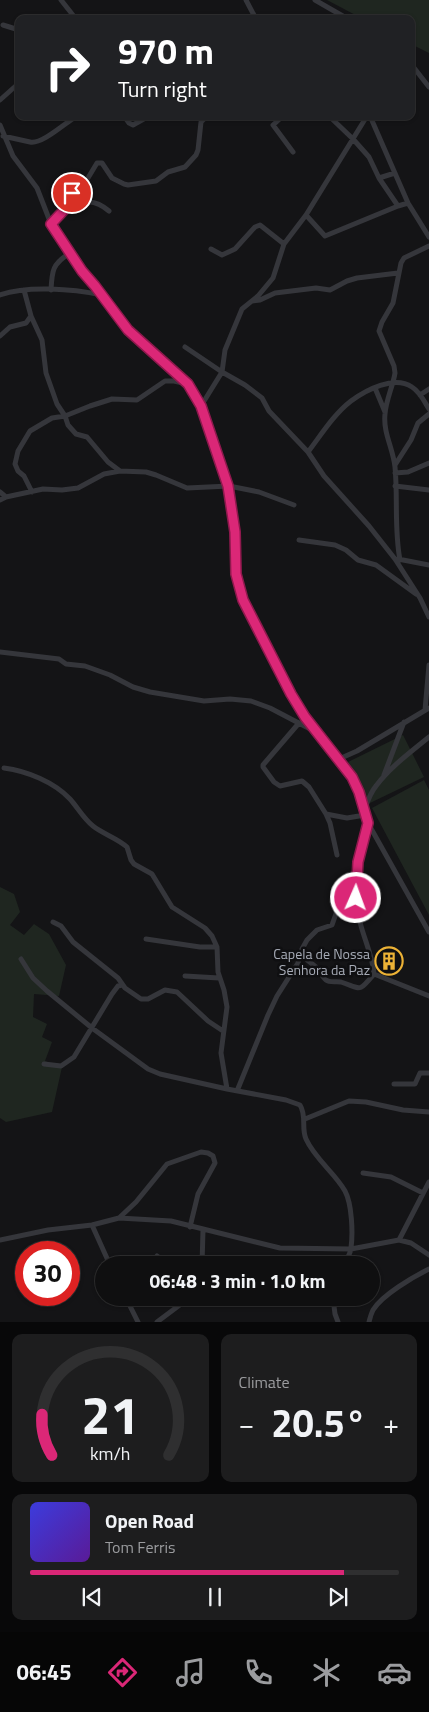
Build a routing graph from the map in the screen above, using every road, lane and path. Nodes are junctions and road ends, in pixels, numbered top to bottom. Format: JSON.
{"nodes":[{"id":1,"x":62,"y":0,"type":"edge"},
{"id":2,"x":246,"y":0,"type":"edge"},
{"id":3,"x":315,"y":0,"type":"edge"},
{"id":4,"x":73,"y":15,"type":"edge"},
{"id":5,"x":254,"y":15,"type":"edge"},
{"id":6,"x":341,"y":15,"type":"edge"},
{"id":7,"x":4,"y":25,"type":"dead end"},
{"id":8,"x":15,"y":29,"type":"edge"},
{"id":9,"x":415,"y":69,"type":"edge"},
{"id":10,"x":15,"y":87,"type":"edge"},
{"id":11,"x":429,"y":87,"type":"edge"},
{"id":12,"x":0,"y":100,"type":"edge"},
{"id":13,"x":71,"y":120,"type":"edge"},
{"id":14,"x":127,"y":120,"type":"edge"},
{"id":15,"x":142,"y":120,"type":"edge"},
{"id":16,"x":202,"y":120,"type":"edge"},
{"id":17,"x":279,"y":120,"type":"edge"},
{"id":18,"x":333,"y":120,"type":"edge"},
{"id":19,"x":366,"y":120,"type":"edge"},
{"id":20,"x":371,"y":120,"type":"edge"},
{"id":21,"x":0,"y":125,"type":"edge"},
{"id":22,"x":4,"y":136,"type":"junction"},
{"id":23,"x":353,"y":139,"type":"junction"},
{"id":24,"x":293,"y":152,"type":"dead end"},
{"id":25,"x":395,"y":173,"type":"junction"},
{"id":26,"x":379,"y":178,"type":"junction"},
{"id":27,"x":408,"y":203,"type":"junction"},
{"id":28,"x":66,"y":206,"type":"junction"},
{"id":29,"x":398,"y":206,"type":"junction"},
{"id":30,"x":109,"y":211,"type":"dead end"},
{"id":31,"x":306,"y":215,"type":"junction"},
{"id":32,"x":51,"y":224,"type":"junction"},
{"id":33,"x":429,"y":237,"type":"edge"},
{"id":34,"x":284,"y":244,"type":"junction"},
{"id":35,"x":429,"y":246,"type":"edge"},
{"id":36,"x":211,"y":249,"type":"dead end"},
{"id":37,"x":70,"y":253,"type":"junction"},
{"id":38,"x":398,"y":273,"type":"junction"},
{"id":39,"x":24,"y":290,"type":"junction"},
{"id":40,"x":51,"y":290,"type":"junction"},
{"id":41,"x":0,"y":295,"type":"edge"},
{"id":42,"x":102,"y":296,"type":"junction"},
{"id":43,"x":251,"y":302,"type":"junction"},
{"id":44,"x":31,"y":316,"type":"junction"},
{"id":45,"x":0,"y":336,"type":"edge"},
{"id":46,"x":185,"y":347,"type":"dead end"},
{"id":47,"x":222,"y":372,"type":"junction"},
{"id":48,"x":393,"y":383,"type":"junction"},
{"id":49,"x":188,"y":384,"type":"junction"},
{"id":50,"x":375,"y":388,"type":"junction"},
{"id":51,"x":429,"y":389,"type":"edge"},
{"id":52,"x":420,"y":395,"type":"junction"},
{"id":53,"x":201,"y":406,"type":"junction"},
{"id":54,"x":429,"y":409,"type":"edge"},
{"id":55,"x":385,"y":412,"type":"junction"},
{"id":56,"x":429,"y":414,"type":"edge"},
{"id":57,"x":65,"y":416,"type":"junction"},
{"id":58,"x":308,"y":452,"type":"junction"},
{"id":59,"x":429,"y":463,"type":"edge"},
{"id":60,"x":395,"y":465,"type":"junction"},
{"id":61,"x":120,"y":472,"type":"junction"},
{"id":62,"x":395,"y":473,"type":"junction"},
{"id":63,"x":228,"y":486,"type":"junction"},
{"id":64,"x":396,"y":486,"type":"junction"},
{"id":65,"x":429,"y":490,"type":"edge"},
{"id":66,"x":0,"y":492,"type":"edge"},
{"id":67,"x":32,"y":492,"type":"junction"},
{"id":68,"x":6,"y":497,"type":"junction"},
{"id":69,"x":0,"y":500,"type":"edge"},
{"id":70,"x":294,"y":505,"type":"dead end"},
{"id":71,"x":299,"y":540,"type":"dead end"},
{"id":72,"x":398,"y":559,"type":"junction"},
{"id":73,"x":429,"y":565,"type":"edge"},
{"id":74,"x":420,"y":598,"type":"junction"},
{"id":75,"x":427,"y":610,"type":"edge"},
{"id":76,"x":429,"y":617,"type":"edge"},
{"id":77,"x":0,"y":652,"type":"edge"},
{"id":78,"x":429,"y":665,"type":"edge"},
{"id":79,"x":427,"y":709,"type":"edge"},
{"id":80,"x":300,"y":722,"type":"junction"},
{"id":81,"x":404,"y":722,"type":"junction"},
{"id":82,"x":317,"y":732,"type":"junction"},
{"id":83,"x":429,"y":737,"type":"edge"},
{"id":84,"x":339,"y":759,"type":"junction"},
{"id":85,"x":4,"y":768,"type":"dead end"},
{"id":86,"x":384,"y":776,"type":"junction"},
{"id":87,"x":364,"y":813,"type":"junction"},
{"id":88,"x":326,"y":814,"type":"junction"},
{"id":89,"x":368,"y":823,"type":"junction"},
{"id":90,"x":337,"y":855,"type":"dead end"},
{"id":91,"x":357,"y":886,"type":"junction"},
{"id":92,"x":53,"y":922,"type":"dead end"},
{"id":93,"x":429,"y":932,"type":"edge"},
{"id":94,"x":146,"y":939,"type":"dead end"},
{"id":95,"x":217,"y":947,"type":"junction"},
{"id":96,"x":301,"y":955,"type":"junction"},
{"id":97,"x":21,"y":959,"type":"dead end"},
{"id":98,"x":374,"y":974,"type":"junction"},
{"id":99,"x":185,"y":976,"type":"dead end"},
{"id":100,"x":220,"y":978,"type":"junction"},
{"id":101,"x":122,"y":985,"type":"junction"},
{"id":102,"x":429,"y":996,"type":"edge"},
{"id":103,"x":92,"y":1028,"type":"junction"},
{"id":104,"x":223,"y":1032,"type":"junction"},
{"id":105,"x":44,"y":1064,"type":"dead end"},
{"id":106,"x":429,"y":1073,"type":"edge"},
{"id":107,"x":394,"y":1084,"type":"dead end"},
{"id":108,"x":227,"y":1089,"type":"junction"},
{"id":109,"x":237,"y":1091,"type":"junction"},
{"id":110,"x":429,"y":1112,"type":"edge"},
{"id":111,"x":305,"y":1119,"type":"junction"},
{"id":112,"x":363,"y":1173,"type":"dead end"},
{"id":113,"x":429,"y":1182,"type":"edge"},
{"id":114,"x":423,"y":1193,"type":"junction"},
{"id":115,"x":120,"y":1218,"type":"junction"},
{"id":116,"x":92,"y":1225,"type":"junction"},
{"id":117,"x":190,"y":1227,"type":"junction"},
{"id":118,"x":202,"y":1230,"type":"junction"},
{"id":119,"x":0,"y":1240,"type":"edge"},
{"id":120,"x":399,"y":1240,"type":"junction"},
{"id":121,"x":351,"y":1249,"type":"junction"},
{"id":122,"x":429,"y":1255,"type":"edge"},
{"id":123,"x":106,"y":1256,"type":"edge"},
{"id":124,"x":202,"y":1256,"type":"edge"},
{"id":125,"x":348,"y":1256,"type":"edge"},
{"id":126,"x":429,"y":1269,"type":"edge"},
{"id":127,"x":130,"y":1306,"type":"edge"},
{"id":128,"x":178,"y":1306,"type":"edge"},
{"id":129,"x":335,"y":1306,"type":"edge"},
{"id":130,"x":138,"y":1322,"type":"edge"},
{"id":131,"x":157,"y":1322,"type":"edge"},
{"id":132,"x":338,"y":1322,"type":"edge"},
{"id":133,"x":369,"y":1322,"type":"edge"}],
"edges":[{"from":1,"to":4,"type":"street"},
{"from":2,"to":5,"type":"street"},
{"from":3,"to":6,"type":"street"},
{"from":7,"to":8,"type":"street"},
{"from":9,"to":11,"type":"street"},
{"from":10,"to":12,"type":"street"},
{"from":13,"to":22,"type":"street"},
{"from":14,"to":15,"type":"street"},
{"from":16,"to":28,"type":"street"},
{"from":17,"to":24,"type":"street"},
{"from":18,"to":23,"type":"street"},
{"from":19,"to":23,"type":"street"},
{"from":20,"to":25,"type":"street"},
{"from":21,"to":22,"type":"street"},
{"from":22,"to":32,"type":"street"},
{"from":23,"to":26,"type":"street"},
{"from":23,"to":31,"type":"street"},
{"from":25,"to":26,"type":"street"},
{"from":25,"to":27,"type":"street"},
{"from":26,"to":29,"type":"street"},
{"from":27,"to":29,"type":"street"},
{"from":27,"to":33,"type":"street"},
{"from":28,"to":30,"type":"street"},
{"from":28,"to":32,"type":"street"},
{"from":29,"to":31,"type":"street"},
{"from":31,"to":34,"type":"street"},
{"from":32,"to":37,"type":"street"},
{"from":34,"to":36,"type":"street"},
{"from":34,"to":43,"type":"street"},
{"from":35,"to":38,"type":"street"},
{"from":37,"to":40,"type":"street"},
{"from":37,"to":42,"type":"street"},
{"from":38,"to":43,"type":"street"},
{"from":38,"to":48,"type":"street"},
{"from":39,"to":40,"type":"street"},
{"from":39,"to":41,"type":"street"},
{"from":39,"to":44,"type":"street"},
{"from":40,"to":42,"type":"street"},
{"from":42,"to":49,"type":"street"},
{"from":43,"to":47,"type":"street"},
{"from":44,"to":45,"type":"street"},
{"from":44,"to":57,"type":"street"},
{"from":46,"to":47,"type":"street"},
{"from":47,"to":53,"type":"street"},
{"from":47,"to":58,"type":"street"},
{"from":48,"to":50,"type":"street"},
{"from":48,"to":52,"type":"street"},
{"from":48,"to":55,"type":"street"},
{"from":49,"to":53,"type":"street"},
{"from":49,"to":57,"type":"street"},
{"from":50,"to":55,"type":"street"},
{"from":50,"to":58,"type":"street"},
{"from":51,"to":52,"type":"street"},
{"from":52,"to":54,"type":"street"},
{"from":53,"to":63,"type":"street"},
{"from":55,"to":60,"type":"street"},
{"from":56,"to":60,"type":"street"},
{"from":57,"to":61,"type":"street"},
{"from":57,"to":67,"type":"street"},
{"from":58,"to":72,"type":"street"},
{"from":59,"to":62,"type":"street"},
{"from":60,"to":62,"type":"street"},
{"from":61,"to":63,"type":"street"},
{"from":61,"to":67,"type":"street"},
{"from":62,"to":64,"type":"street"},
{"from":63,"to":70,"type":"street"},
{"from":63,"to":82,"type":"street"},
{"from":64,"to":65,"type":"street"},
{"from":64,"to":72,"type":"street"},
{"from":66,"to":68,"type":"street"},
{"from":67,"to":68,"type":"street"},
{"from":68,"to":69,"type":"street"},
{"from":71,"to":74,"type":"street"},
{"from":72,"to":73,"type":"street"},
{"from":72,"to":74,"type":"street"},
{"from":74,"to":75,"type":"street"},
{"from":75,"to":76,"type":"street"},
{"from":77,"to":80,"type":"street"},
{"from":78,"to":79,"type":"street"},
{"from":79,"to":81,"type":"street"},
{"from":80,"to":82,"type":"street"},
{"from":80,"to":88,"type":"street"},
{"from":81,"to":84,"type":"street"},
{"from":81,"to":86,"type":"street"},
{"from":82,"to":84,"type":"street"},
{"from":83,"to":86,"type":"street"},
{"from":84,"to":87,"type":"street"},
{"from":85,"to":95,"type":"street"},
{"from":86,"to":87,"type":"street"},
{"from":87,"to":88,"type":"street"},
{"from":87,"to":89,"type":"street"},
{"from":88,"to":90,"type":"street"},
{"from":89,"to":91,"type":"street"},
{"from":89,"to":93,"type":"street"},
{"from":91,"to":96,"type":"street"},
{"from":91,"to":98,"type":"street"},
{"from":92,"to":101,"type":"street"},
{"from":94,"to":95,"type":"street"},
{"from":95,"to":100,"type":"street"},
{"from":96,"to":98,"type":"street"},
{"from":96,"to":109,"type":"street"},
{"from":97,"to":103,"type":"street"},
{"from":98,"to":102,"type":"street"},
{"from":99,"to":100,"type":"street"},
{"from":100,"to":104,"type":"street"},
{"from":101,"to":103,"type":"street"},
{"from":101,"to":104,"type":"street"},
{"from":103,"to":105,"type":"street"},
{"from":103,"to":108,"type":"street"},
{"from":104,"to":108,"type":"street"},
{"from":106,"to":107,"type":"street"},
{"from":108,"to":109,"type":"street"},
{"from":109,"to":111,"type":"street"},
{"from":110,"to":111,"type":"street"},
{"from":111,"to":121,"type":"street"},
{"from":112,"to":114,"type":"street"},
{"from":113,"to":114,"type":"street"},
{"from":114,"to":120,"type":"street"},
{"from":115,"to":116,"type":"street"},
{"from":115,"to":117,"type":"street"},
{"from":115,"to":117,"type":"street"},
{"from":116,"to":119,"type":"street"},
{"from":116,"to":123,"type":"street"},
{"from":117,"to":118,"type":"street"},
{"from":118,"to":121,"type":"street"},
{"from":118,"to":124,"type":"street"},
{"from":120,"to":121,"type":"street"},
{"from":120,"to":122,"type":"street"},
{"from":121,"to":125,"type":"street"},
{"from":126,"to":133,"type":"street"},
{"from":127,"to":130,"type":"street"},
{"from":128,"to":131,"type":"street"},
{"from":129,"to":132,"type":"street"}]}
